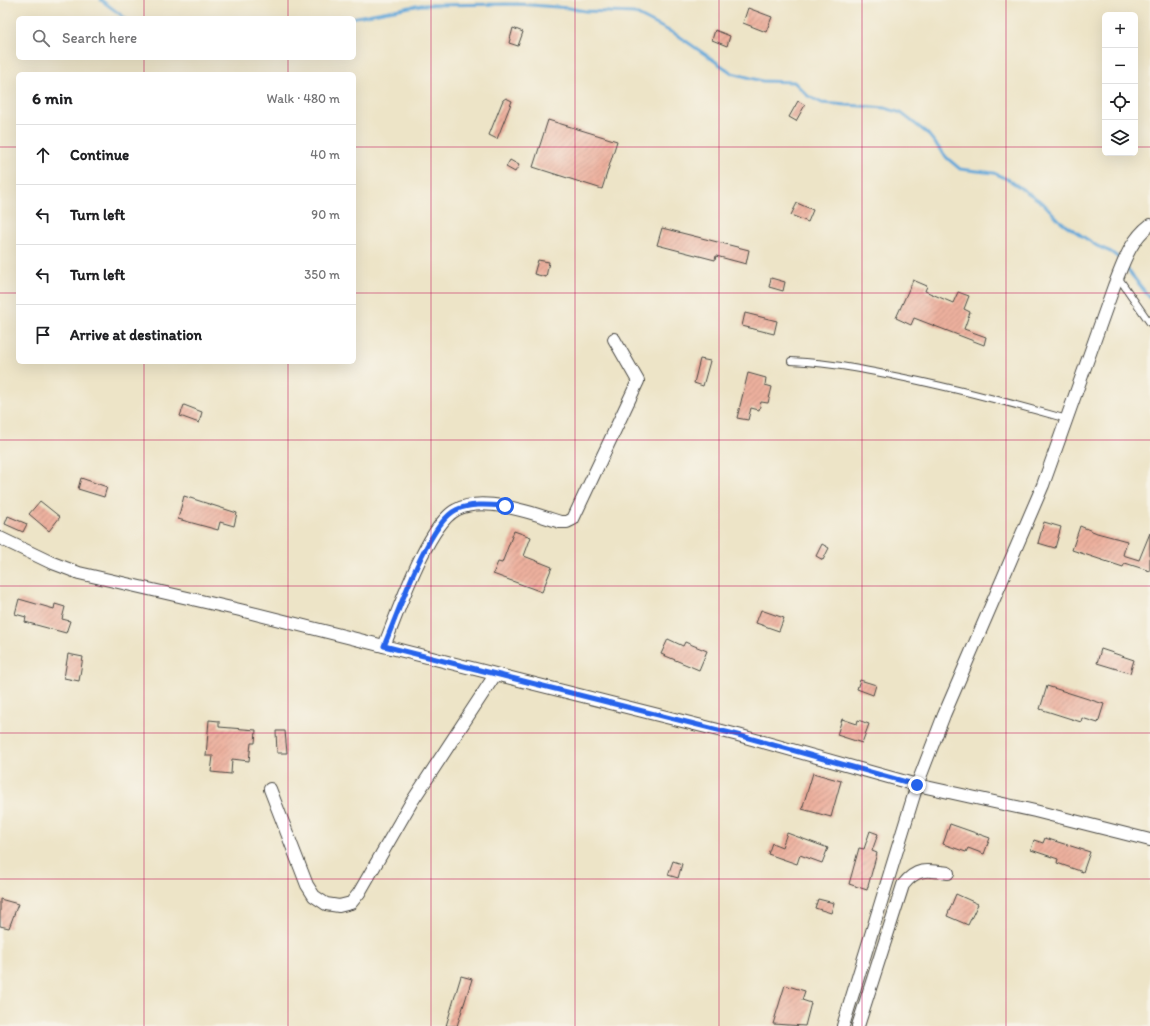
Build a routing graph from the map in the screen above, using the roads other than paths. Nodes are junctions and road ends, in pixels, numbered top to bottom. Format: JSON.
{"nodes":[{"id":1,"x":1150,"y":225,"type":"edge"},
{"id":2,"x":1118,"y":277,"type":"junction"},
{"id":3,"x":1150,"y":323,"type":"edge"},
{"id":4,"x":614,"y":339,"type":"dead end"},
{"id":5,"x":791,"y":361,"type":"dead end"},
{"id":6,"x":1067,"y":419,"type":"junction"},
{"id":7,"x":0,"y":538,"type":"edge"},
{"id":8,"x":384,"y":646,"type":"junction"},
{"id":9,"x":495,"y":675,"type":"junction"},
{"id":10,"x":917,"y":785,"type":"junction"},
{"id":11,"x":270,"y":789,"type":"dead end"},
{"id":12,"x":1150,"y":840,"type":"edge"},
{"id":13,"x":948,"y":873,"type":"dead end"},
{"id":14,"x":843,"y":1026,"type":"edge"},
{"id":15,"x":858,"y":1026,"type":"edge"}],
"edges":[{"from":1,"to":2,"type":"street"},
{"from":2,"to":3,"type":"lane"},
{"from":2,"to":6,"type":"street"},
{"from":4,"to":8,"type":"street"},
{"from":5,"to":6,"type":"lane"},
{"from":6,"to":10,"type":"street"},
{"from":7,"to":8,"type":"street"},
{"from":8,"to":9,"type":"street"},
{"from":9,"to":10,"type":"street"},
{"from":9,"to":11,"type":"street"},
{"from":10,"to":12,"type":"street"},
{"from":10,"to":14,"type":"street"},
{"from":13,"to":15,"type":"street"}]}
